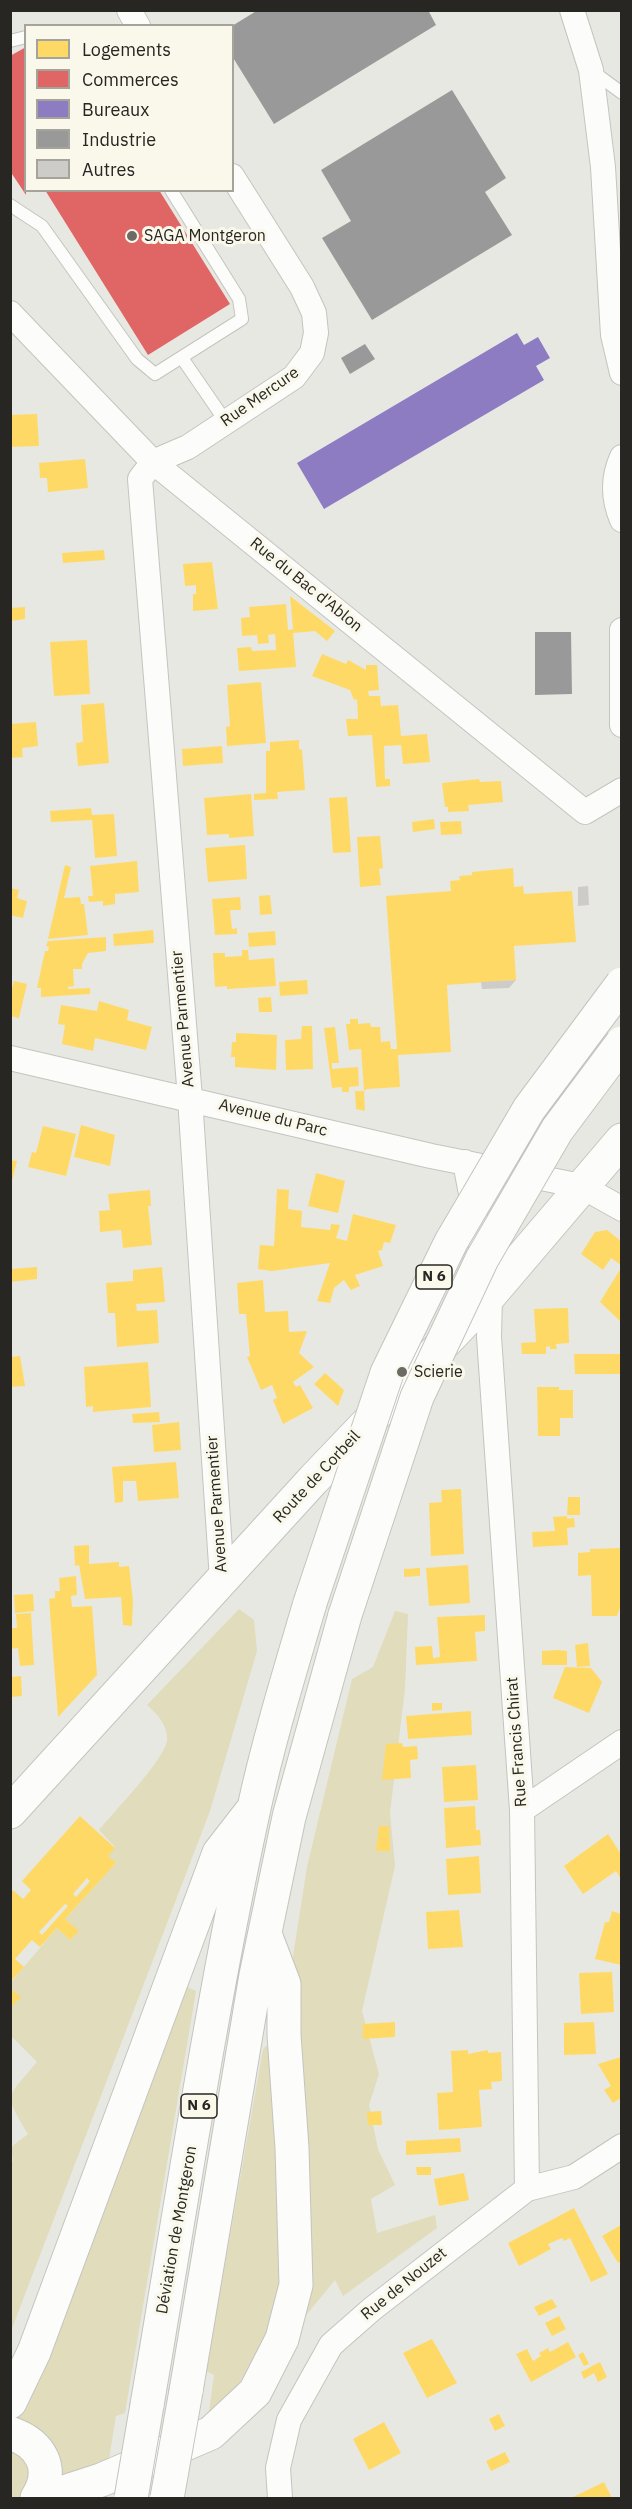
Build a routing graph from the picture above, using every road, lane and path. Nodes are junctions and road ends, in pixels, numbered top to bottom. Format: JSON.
{"nodes":[{"id":1,"x":129,"y":10,"type":"edge"},
{"id":2,"x":572,"y":10,"type":"edge"},
{"id":3,"x":137,"y":24,"type":"edge"},
{"id":4,"x":591,"y":70,"type":"junction"},
{"id":5,"x":621,"y":93,"type":"edge"},
{"id":6,"x":234,"y":179,"type":"edge"},
{"id":7,"x":172,"y":192,"type":"edge"},
{"id":8,"x":10,"y":205,"type":"edge"},
{"id":9,"x":10,"y":313,"type":"edge"},
{"id":10,"x":182,"y":358,"type":"junction"},
{"id":11,"x":621,"y":373,"type":"edge"},
{"id":12,"x":226,"y":422,"type":"junction"},
{"id":13,"x":621,"y":457,"type":"edge"},
{"id":14,"x":153,"y":462,"type":"junction"},
{"id":15,"x":621,"y":520,"type":"edge"},
{"id":16,"x":621,"y":630,"type":"edge"},
{"id":17,"x":621,"y":708,"type":"edge"},
{"id":18,"x":621,"y":790,"type":"edge"},
{"id":19,"x":621,"y":984,"type":"edge"},
{"id":20,"x":621,"y":1043,"type":"edge"},
{"id":21,"x":10,"y":1058,"type":"edge"},
{"id":22,"x":190,"y":1098,"type":"junction"},
{"id":23,"x":621,"y":1140,"type":"edge"},
{"id":24,"x":465,"y":1162,"type":"junction"},
{"id":25,"x":581,"y":1186,"type":"junction"},
{"id":26,"x":621,"y":1209,"type":"edge"},
{"id":27,"x":490,"y":1295,"type":"junction"},
{"id":28,"x":222,"y":1580,"type":"junction"},
{"id":29,"x":621,"y":1742,"type":"edge"},
{"id":30,"x":255,"y":1807,"type":"junction"},
{"id":31,"x":522,"y":1810,"type":"junction"},
{"id":32,"x":10,"y":1812,"type":"edge"},
{"id":33,"x":265,"y":1934,"type":"junction"},
{"id":34,"x":621,"y":2146,"type":"edge"},
{"id":35,"x":527,"y":2189,"type":"junction"},
{"id":36,"x":10,"y":2402,"type":"edge"},
{"id":37,"x":10,"y":2433,"type":"edge"},
{"id":38,"x":37,"y":2499,"type":"edge"},
{"id":39,"x":46,"y":2499,"type":"edge"},
{"id":40,"x":131,"y":2499,"type":"edge"},
{"id":41,"x":167,"y":2499,"type":"edge"},
{"id":42,"x":280,"y":2499,"type":"edge"}],
"edges":[{"from":1,"to":3,"type":"street"},
{"from":2,"to":4,"type":"street"},
{"from":4,"to":5,"type":"lane"},
{"from":4,"to":11,"type":"street"},
{"from":6,"to":12,"type":"street","name":"Rue Mercure"},
{"from":7,"to":10,"type":"lane"},
{"from":8,"to":10,"type":"lane"},
{"from":9,"to":14,"type":"street","name":"Rue du Bac d'Ablon"},
{"from":10,"to":12,"type":"lane"},
{"from":12,"to":14,"type":"street","name":"Rue Mercure"},
{"from":13,"to":15,"type":"street"},
{"from":14,"to":18,"type":"street","name":"Rue du Bac d'Ablon"},
{"from":14,"to":22,"type":"street","name":"Avenue Parmentier"},
{"from":16,"to":17,"type":"street"},
{"from":19,"to":30,"type":"main road","number":"N 6","bridge":true},
{"from":20,"to":33,"type":"main road","number":"N 6","bridge":true},
{"from":21,"to":22,"type":"street","name":"Avenue du Parc"},
{"from":22,"to":24,"type":"street","name":"Avenue du Parc"},
{"from":22,"to":28,"type":"street","name":"Avenue Parmentier"},
{"from":23,"to":25,"type":"main road","name":"Route de Corbeil"},
{"from":24,"to":25,"type":"street","name":"Avenue du Parc"},
{"from":24,"to":27,"type":"street"},
{"from":25,"to":26,"type":"street","name":"Avenue du Parc"},
{"from":25,"to":27,"type":"main road","name":"Route de Corbeil"},
{"from":27,"to":28,"type":"main road","name":"Route de Corbeil"},
{"from":27,"to":31,"type":"street","name":"Rue Francis Chirat"},
{"from":28,"to":32,"type":"main road","name":"Route de Corbeil"},
{"from":29,"to":31,"type":"street"},
{"from":30,"to":36,"type":"main road"},
{"from":30,"to":40,"type":"main road","name":"Déviation de Montgeron","number":"N 6","bridge":true},
{"from":31,"to":35,"type":"street","name":"Rue Francis Chirat"},
{"from":33,"to":39,"type":"main road"},
{"from":33,"to":41,"type":"main road","number":"N 6","bridge":true},
{"from":34,"to":35,"type":"street","name":"Rue de Nouzet"},
{"from":35,"to":42,"type":"street","name":"Rue de Nouzet"},
{"from":37,"to":38,"type":"main road"}]}
